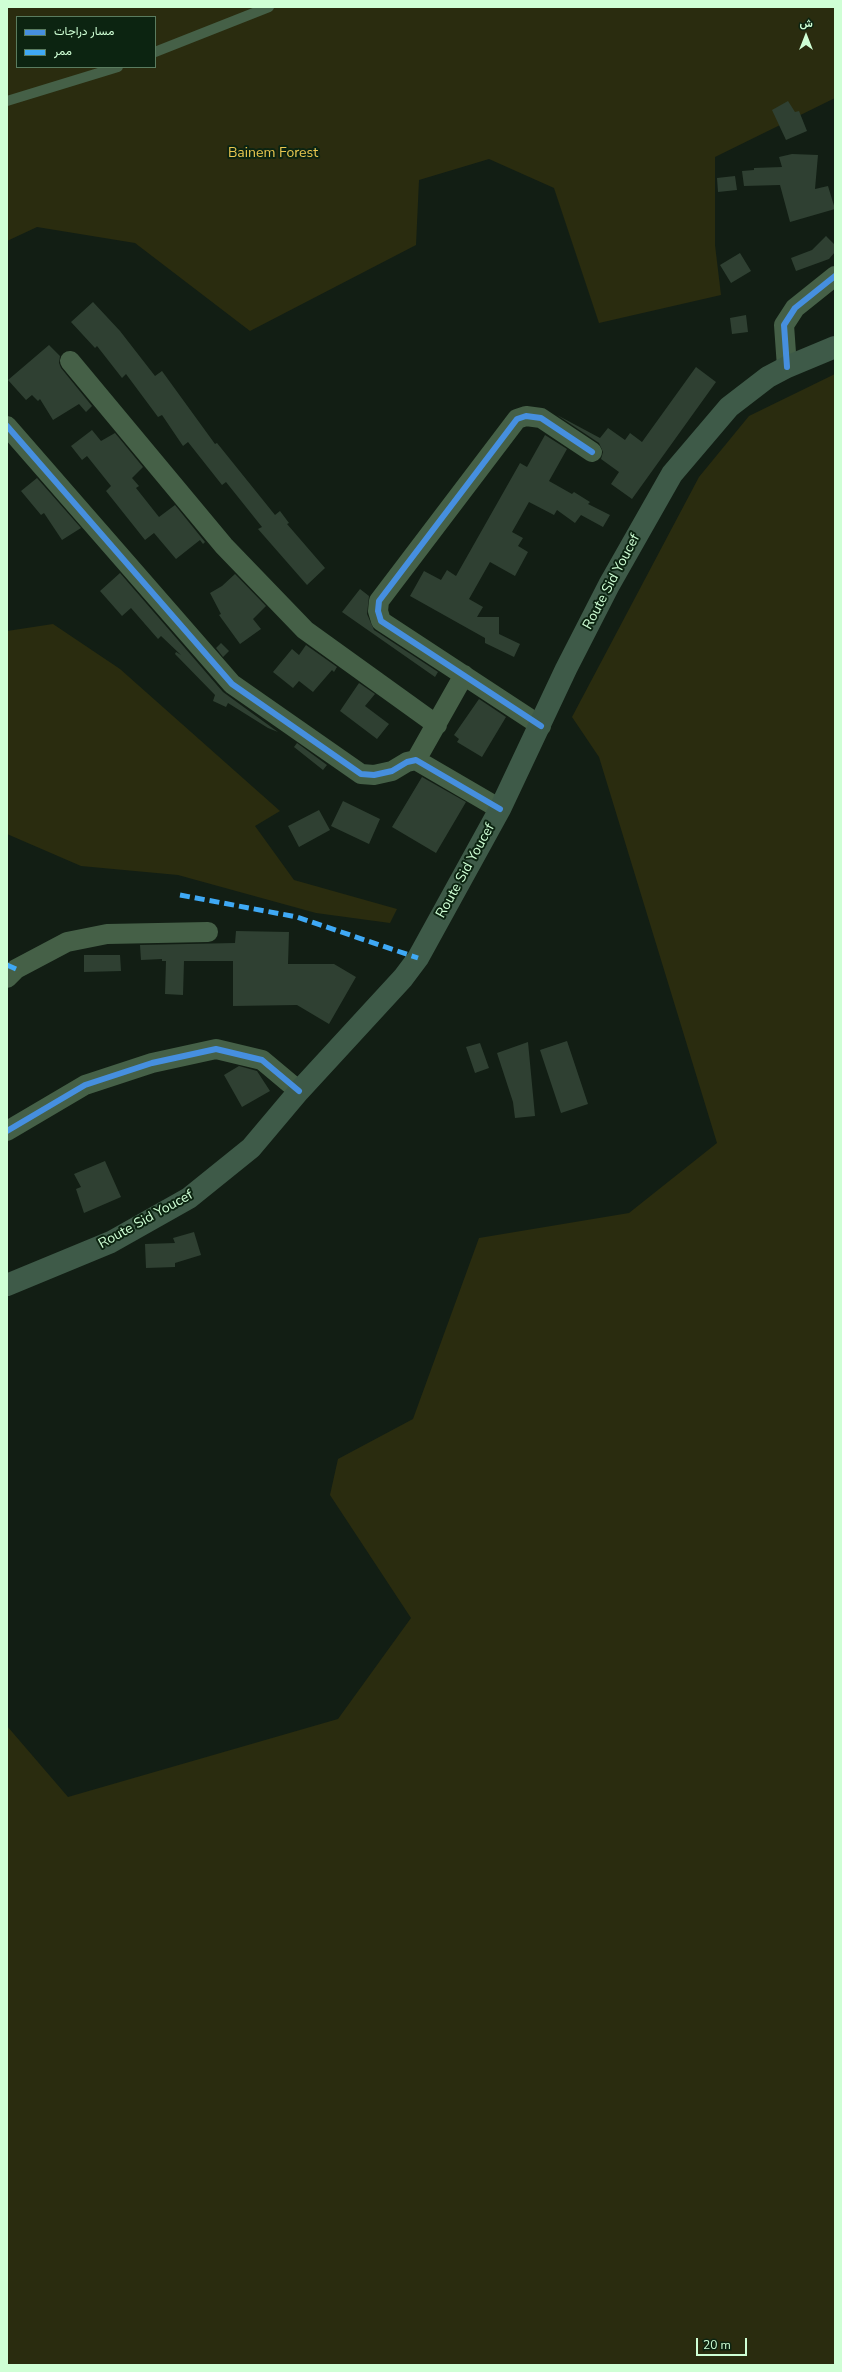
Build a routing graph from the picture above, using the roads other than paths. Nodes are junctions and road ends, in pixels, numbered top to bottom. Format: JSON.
{"nodes":[{"id":1,"x":269,"y":7,"type":"edge"},
{"id":2,"x":156,"y":52,"type":"edge"},
{"id":3,"x":115,"y":68,"type":"edge"},
{"id":4,"x":7,"y":101,"type":"edge"},
{"id":5,"x":835,"y":276,"type":"edge"},
{"id":6,"x":835,"y":347,"type":"edge"},
{"id":7,"x":70,"y":361,"type":"dead end"},
{"id":8,"x":787,"y":367,"type":"junction"},
{"id":9,"x":7,"y":426,"type":"edge"},
{"id":10,"x":592,"y":452,"type":"dead end"},
{"id":11,"x":464,"y":675,"type":"junction"},
{"id":12,"x":437,"y":725,"type":"junction"},
{"id":13,"x":541,"y":726,"type":"junction"},
{"id":14,"x":416,"y":760,"type":"junction"},
{"id":15,"x":500,"y":809,"type":"junction"},
{"id":16,"x":208,"y":932,"type":"dead end"},
{"id":17,"x":7,"y":978,"type":"edge"},
{"id":18,"x":298,"y":1091,"type":"junction"},
{"id":19,"x":7,"y":1131,"type":"edge"},
{"id":20,"x":7,"y":1285,"type":"edge"}],
"edges":[{"from":1,"to":2,"type":"lane"},
{"from":3,"to":4,"type":"lane"},
{"from":5,"to":8,"type":"street"},
{"from":6,"to":8,"type":"main road","name":"Route Sid Youcef"},
{"from":7,"to":12,"type":"street"},
{"from":8,"to":13,"type":"main road","name":"Route Sid Youcef"},
{"from":9,"to":14,"type":"street"},
{"from":10,"to":11,"type":"street"},
{"from":11,"to":12,"type":"street"},
{"from":11,"to":13,"type":"street"},
{"from":12,"to":14,"type":"street"},
{"from":13,"to":15,"type":"main road","name":"Route Sid Youcef"},
{"from":14,"to":15,"type":"street"},
{"from":15,"to":18,"type":"main road","name":"Route Sid Youcef"},
{"from":16,"to":17,"type":"street"},
{"from":18,"to":19,"type":"street"},
{"from":18,"to":20,"type":"main road","name":"Route Sid Youcef"}]}
